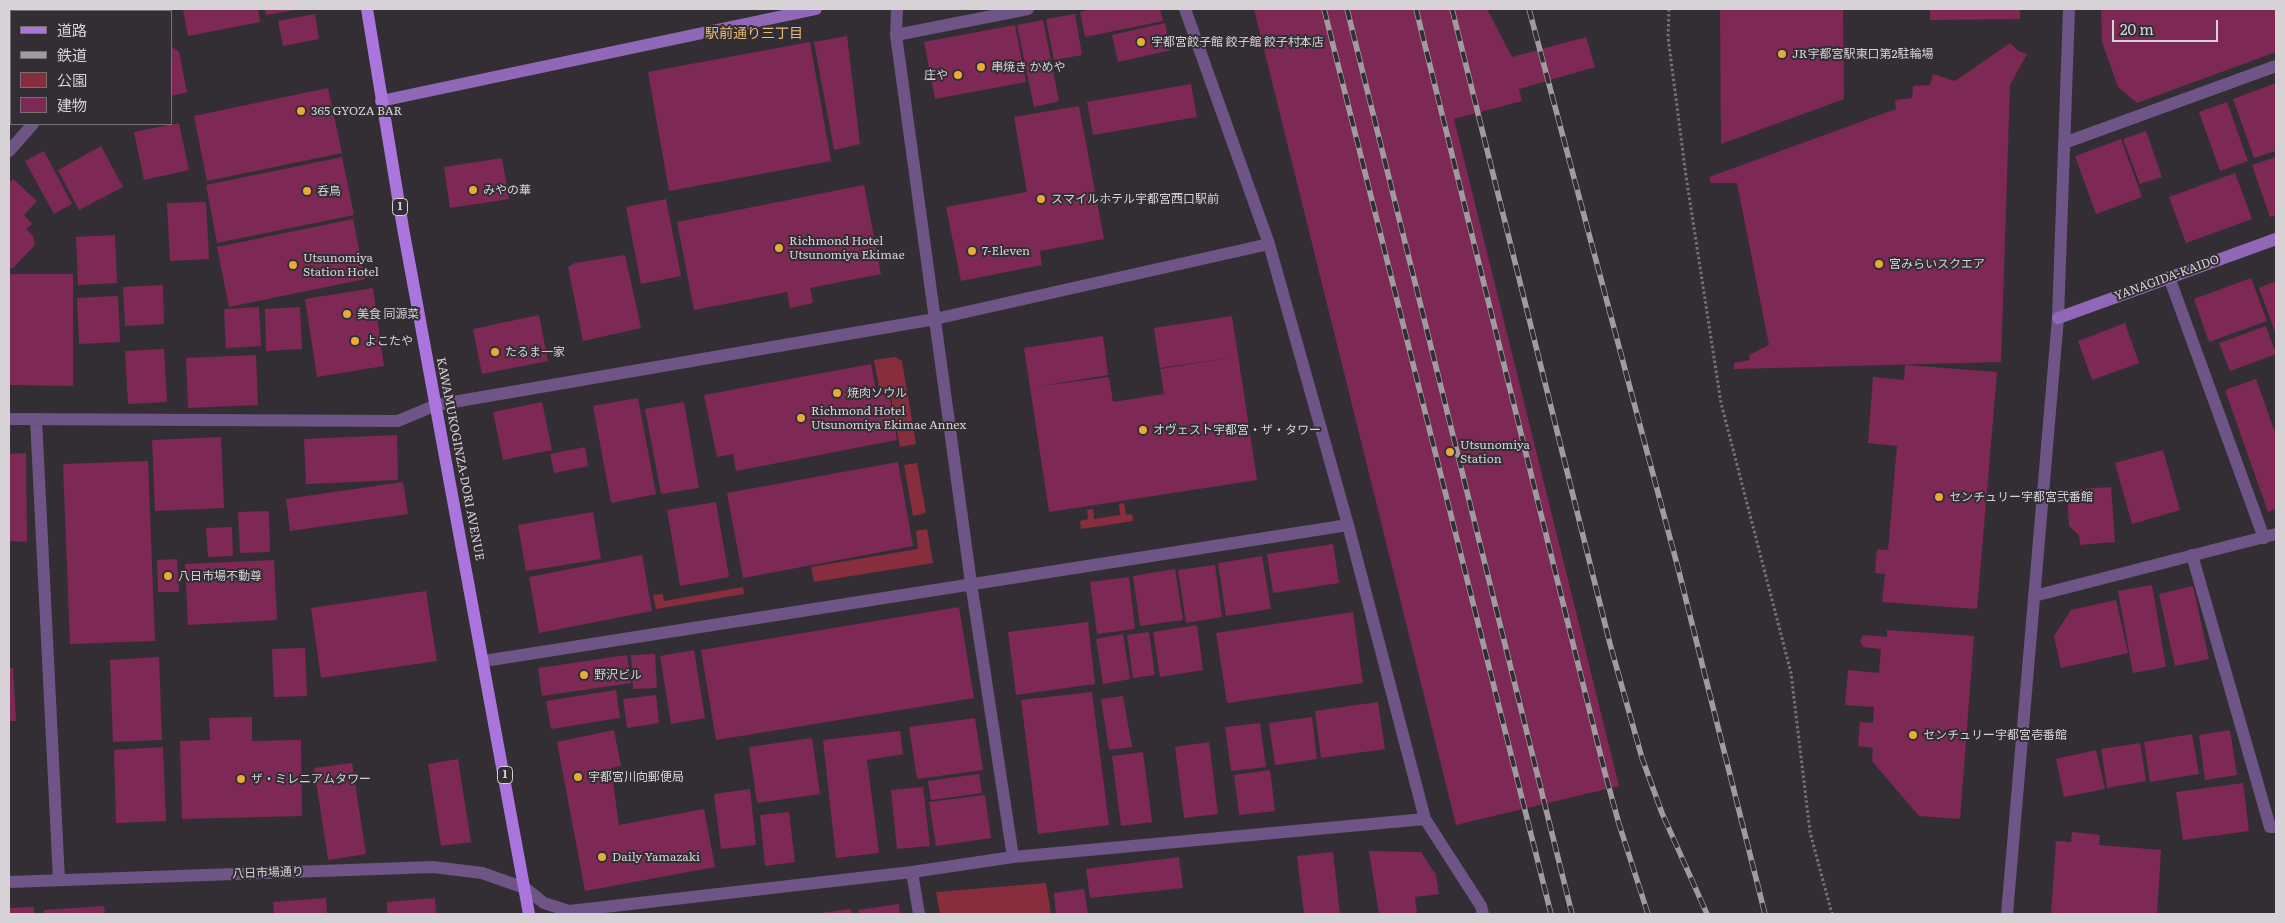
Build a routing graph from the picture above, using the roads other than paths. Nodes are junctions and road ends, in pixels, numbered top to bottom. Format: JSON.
{"nodes":[{"id":1,"x":367,"y":9,"type":"edge"},
{"id":2,"x":816,"y":9,"type":"edge"},
{"id":3,"x":897,"y":9,"type":"edge"},
{"id":4,"x":1028,"y":9,"type":"edge"},
{"id":5,"x":1185,"y":9,"type":"edge"},
{"id":6,"x":2069,"y":9,"type":"edge"},
{"id":7,"x":896,"y":35,"type":"junction"},
{"id":8,"x":2276,"y":66,"type":"edge"},
{"id":9,"x":382,"y":101,"type":"junction"},
{"id":10,"x":32,"y":125,"type":"edge"},
{"id":11,"x":2064,"y":143,"type":"junction"},
{"id":12,"x":9,"y":151,"type":"edge"},
{"id":13,"x":2276,"y":240,"type":"edge"},
{"id":14,"x":1270,"y":244,"type":"junction"},
{"id":15,"x":2169,"y":278,"type":"junction"},
{"id":16,"x":2058,"y":318,"type":"junction"},
{"id":17,"x":935,"y":319,"type":"junction"},
{"id":18,"x":436,"y":405,"type":"junction"},
{"id":19,"x":36,"y":419,"type":"junction"},
{"id":20,"x":9,"y":420,"type":"edge"},
{"id":21,"x":1348,"y":525,"type":"junction"},
{"id":22,"x":2270,"y":536,"type":"edge"},
{"id":23,"x":2192,"y":555,"type":"junction"},
{"id":24,"x":971,"y":583,"type":"junction"},
{"id":25,"x":2034,"y":596,"type":"junction"},
{"id":26,"x":484,"y":661,"type":"junction"},
{"id":27,"x":1425,"y":819,"type":"junction"},
{"id":28,"x":2276,"y":827,"type":"edge"},
{"id":29,"x":1013,"y":858,"type":"junction"},
{"id":30,"x":912,"y":872,"type":"junction"},
{"id":31,"x":59,"y":880,"type":"junction"},
{"id":32,"x":9,"y":882,"type":"edge"},
{"id":33,"x":525,"y":888,"type":"junction"},
{"id":34,"x":529,"y":914,"type":"edge"},
{"id":35,"x":919,"y":914,"type":"edge"},
{"id":36,"x":1483,"y":914,"type":"edge"},
{"id":37,"x":2007,"y":914,"type":"edge"}],
"edges":[{"from":1,"to":9,"type":"main road","name":"KAWAMUKOGINZA-DORI AVENUE","number":"1"},
{"from":2,"to":9,"type":"street"},
{"from":3,"to":7,"type":"street"},
{"from":4,"to":7,"type":"street"},
{"from":5,"to":14,"type":"street"},
{"from":6,"to":11,"type":"street"},
{"from":7,"to":17,"type":"street"},
{"from":8,"to":11,"type":"street"},
{"from":9,"to":18,"type":"main road","name":"KAWAMUKOGINZA-DORI AVENUE","number":"1"},
{"from":10,"to":12,"type":"street"},
{"from":11,"to":16,"type":"street"},
{"from":13,"to":15,"type":"street","name":"YANAGIDA-KAIDO"},
{"from":14,"to":17,"type":"street"},
{"from":14,"to":21,"type":"street"},
{"from":15,"to":16,"type":"street","name":"YANAGIDA-KAIDO"},
{"from":15,"to":22,"type":"street"},
{"from":16,"to":25,"type":"street"},
{"from":17,"to":18,"type":"street"},
{"from":17,"to":24,"type":"street"},
{"from":18,"to":19,"type":"street"},
{"from":18,"to":26,"type":"main road","name":"KAWAMUKOGINZA-DORI AVENUE","number":"1"},
{"from":19,"to":20,"type":"street"},
{"from":19,"to":31,"type":"street"},
{"from":21,"to":24,"type":"street"},
{"from":21,"to":27,"type":"street"},
{"from":22,"to":23,"type":"street"},
{"from":23,"to":25,"type":"street"},
{"from":23,"to":28,"type":"street"},
{"from":24,"to":26,"type":"street"},
{"from":24,"to":29,"type":"street"},
{"from":25,"to":37,"type":"street"},
{"from":26,"to":33,"type":"main road","name":"KAWAMUKOGINZA-DORI AVENUE","number":"1"},
{"from":27,"to":29,"type":"street","name":"八日市場通り"},
{"from":27,"to":36,"type":"street"},
{"from":29,"to":30,"type":"street","name":"八日市場通り"},
{"from":30,"to":33,"type":"street","name":"八日市場通り"},
{"from":30,"to":35,"type":"street"},
{"from":31,"to":32,"type":"street","name":"八日市場通り"},
{"from":31,"to":33,"type":"street","name":"八日市場通り"},
{"from":33,"to":34,"type":"main road","name":"KAWAMUKOGINZA-DORI AVENUE","number":"1"}]}
